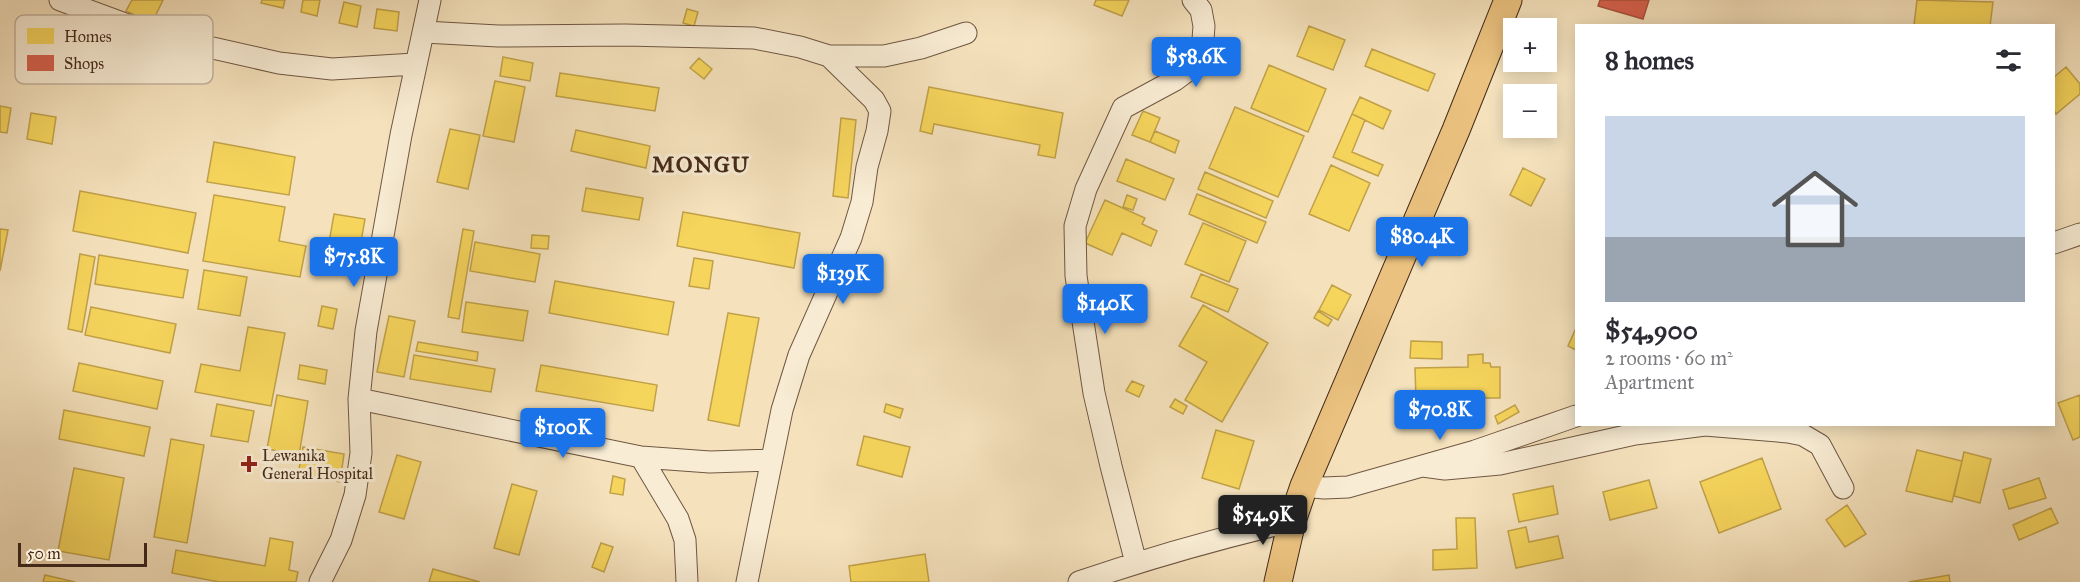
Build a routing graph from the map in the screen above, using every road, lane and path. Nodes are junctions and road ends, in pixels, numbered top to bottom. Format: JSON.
{"nodes":[{"id":1,"x":60,"y":0,"type":"edge"},
{"id":2,"x":430,"y":0,"type":"edge"},
{"id":3,"x":1193,"y":0,"type":"edge"},
{"id":4,"x":1508,"y":0,"type":"edge"},
{"id":5,"x":101,"y":15,"type":"edge"},
{"id":6,"x":424,"y":32,"type":"junction"},
{"id":7,"x":966,"y":33,"type":"dead end"},
{"id":8,"x":213,"y":48,"type":"edge"},
{"id":9,"x":829,"y":56,"type":"junction"},
{"id":10,"x":415,"y":64,"type":"junction"},
{"id":11,"x":2080,"y":234,"type":"edge"},
{"id":12,"x":2055,"y":243,"type":"edge"},
{"id":13,"x":359,"y":399,"type":"junction"},
{"id":14,"x":1575,"y":416,"type":"edge"},
{"id":15,"x":1697,"y":426,"type":"edge"},
{"id":16,"x":1717,"y":426,"type":"edge"},
{"id":17,"x":640,"y":457,"type":"junction"},
{"id":18,"x":772,"y":460,"type":"junction"},
{"id":19,"x":1423,"y":466,"type":"junction"},
{"id":20,"x":1304,"y":486,"type":"junction"},
{"id":21,"x":1843,"y":488,"type":"dead end"},
{"id":22,"x":1292,"y":521,"type":"junction"},
{"id":23,"x":1136,"y":563,"type":"junction"},
{"id":24,"x":320,"y":582,"type":"edge"},
{"id":25,"x":687,"y":582,"type":"edge"},
{"id":26,"x":747,"y":582,"type":"edge"},
{"id":27,"x":1079,"y":582,"type":"edge"},
{"id":28,"x":1278,"y":582,"type":"edge"}],
"edges":[{"from":1,"to":5,"type":"street"},
{"from":2,"to":6,"type":"street"},
{"from":3,"to":23,"type":"street"},
{"from":4,"to":20,"type":"main road"},
{"from":6,"to":9,"type":"street"},
{"from":6,"to":10,"type":"street"},
{"from":7,"to":9,"type":"street"},
{"from":8,"to":10,"type":"street"},
{"from":9,"to":18,"type":"street"},
{"from":10,"to":13,"type":"street"},
{"from":11,"to":12,"type":"street"},
{"from":13,"to":17,"type":"street"},
{"from":13,"to":24,"type":"street"},
{"from":14,"to":19,"type":"street"},
{"from":15,"to":19,"type":"street"},
{"from":16,"to":21,"type":"street"},
{"from":17,"to":18,"type":"street"},
{"from":17,"to":25,"type":"street"},
{"from":18,"to":26,"type":"street"},
{"from":19,"to":20,"type":"street"},
{"from":20,"to":22,"type":"main road"},
{"from":22,"to":23,"type":"street"},
{"from":22,"to":28,"type":"main road"},
{"from":23,"to":27,"type":"street"}]}
